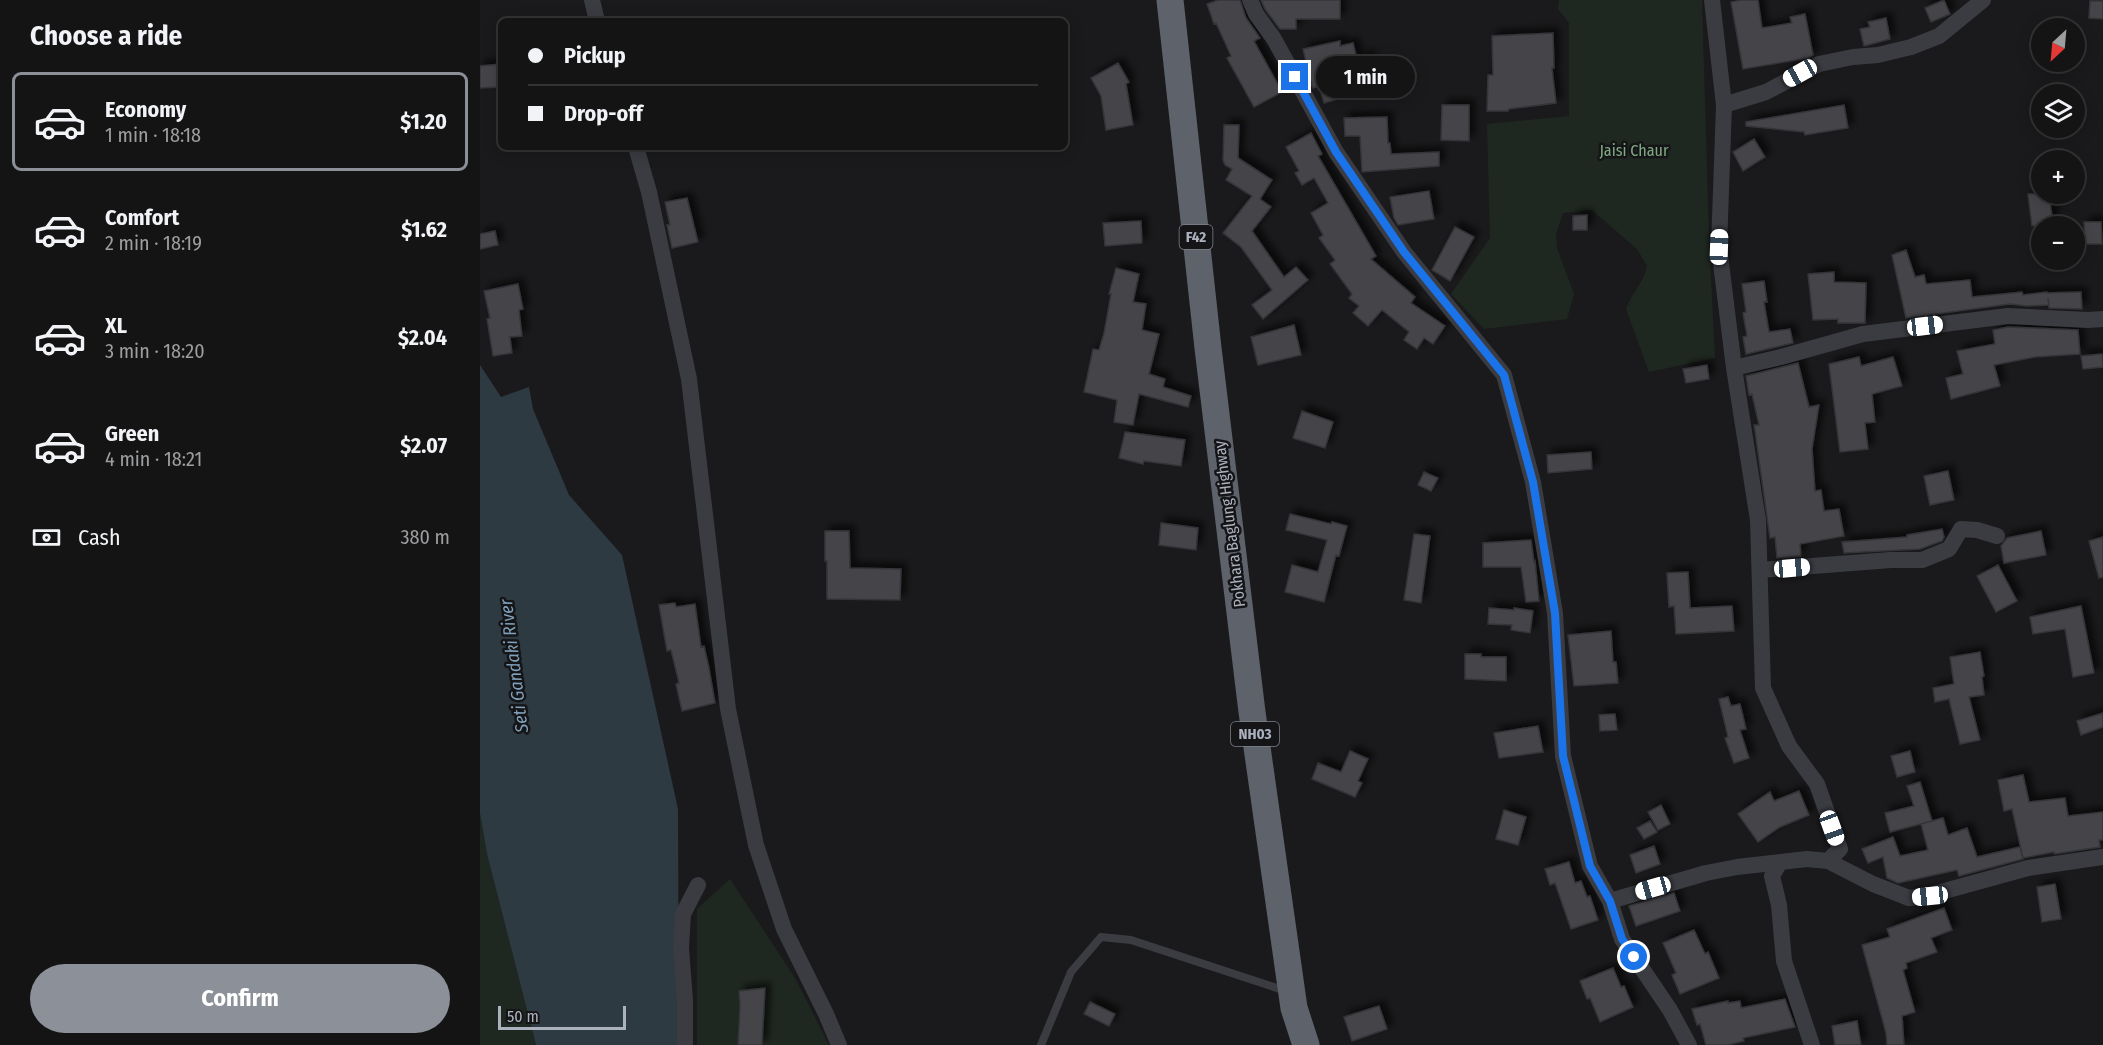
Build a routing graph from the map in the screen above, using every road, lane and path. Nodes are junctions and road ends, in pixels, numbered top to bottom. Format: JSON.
{"nodes":[{"id":1,"x":592,"y":0,"type":"edge"},
{"id":2,"x":1170,"y":0,"type":"edge"},
{"id":3,"x":1250,"y":0,"type":"edge"},
{"id":4,"x":1712,"y":0,"type":"edge"},
{"id":5,"x":1983,"y":0,"type":"edge"},
{"id":6,"x":596,"y":18,"type":"edge"},
{"id":7,"x":1724,"y":105,"type":"junction"},
{"id":8,"x":637,"y":150,"type":"edge"},
{"id":9,"x":2103,"y":319,"type":"edge"},
{"id":10,"x":1734,"y":368,"type":"junction"},
{"id":11,"x":1223,"y":474,"type":"joint"},
{"id":12,"x":1997,"y":536,"type":"dead end"},
{"id":13,"x":1760,"y":570,"type":"junction"},
{"id":14,"x":2103,"y":857,"type":"edge"},
{"id":15,"x":1828,"y":861,"type":"junction"},
{"id":16,"x":1780,"y":862,"type":"junction"},
{"id":17,"x":698,"y":885,"type":"dead end"},
{"id":18,"x":1610,"y":901,"type":"junction"},
{"id":19,"x":1292,"y":993,"type":"junction"},
{"id":20,"x":685,"y":1045,"type":"edge"},
{"id":21,"x":839,"y":1045,"type":"edge"},
{"id":22,"x":1041,"y":1045,"type":"edge"},
{"id":23,"x":1306,"y":1045,"type":"edge"},
{"id":24,"x":1689,"y":1045,"type":"edge"},
{"id":25,"x":1812,"y":1045,"type":"edge"}],
"edges":[{"from":1,"to":6,"type":"street"},
{"from":2,"to":11,"type":"highway","name":"Pokhara Baglung Highway","number":"F42"},
{"from":3,"to":18,"type":"street"},
{"from":4,"to":7,"type":"street"},
{"from":5,"to":7,"type":"street"},
{"from":7,"to":10,"type":"street"},
{"from":8,"to":21,"type":"street"},
{"from":9,"to":10,"type":"street"},
{"from":10,"to":13,"type":"street"},
{"from":11,"to":19,"type":"highway","name":"Pokhara Baglung Highway","number":"NH03"},
{"from":12,"to":13,"type":"street"},
{"from":13,"to":15,"type":"street"},
{"from":14,"to":15,"type":"street"},
{"from":15,"to":16,"type":"street"},
{"from":16,"to":18,"type":"street"},
{"from":16,"to":25,"type":"street"},
{"from":17,"to":20,"type":"street"},
{"from":18,"to":24,"type":"street"},
{"from":19,"to":22,"type":"lane"},
{"from":19,"to":23,"type":"highway","name":"Pokhara Baglung Highway","number":"NH03"}]}
